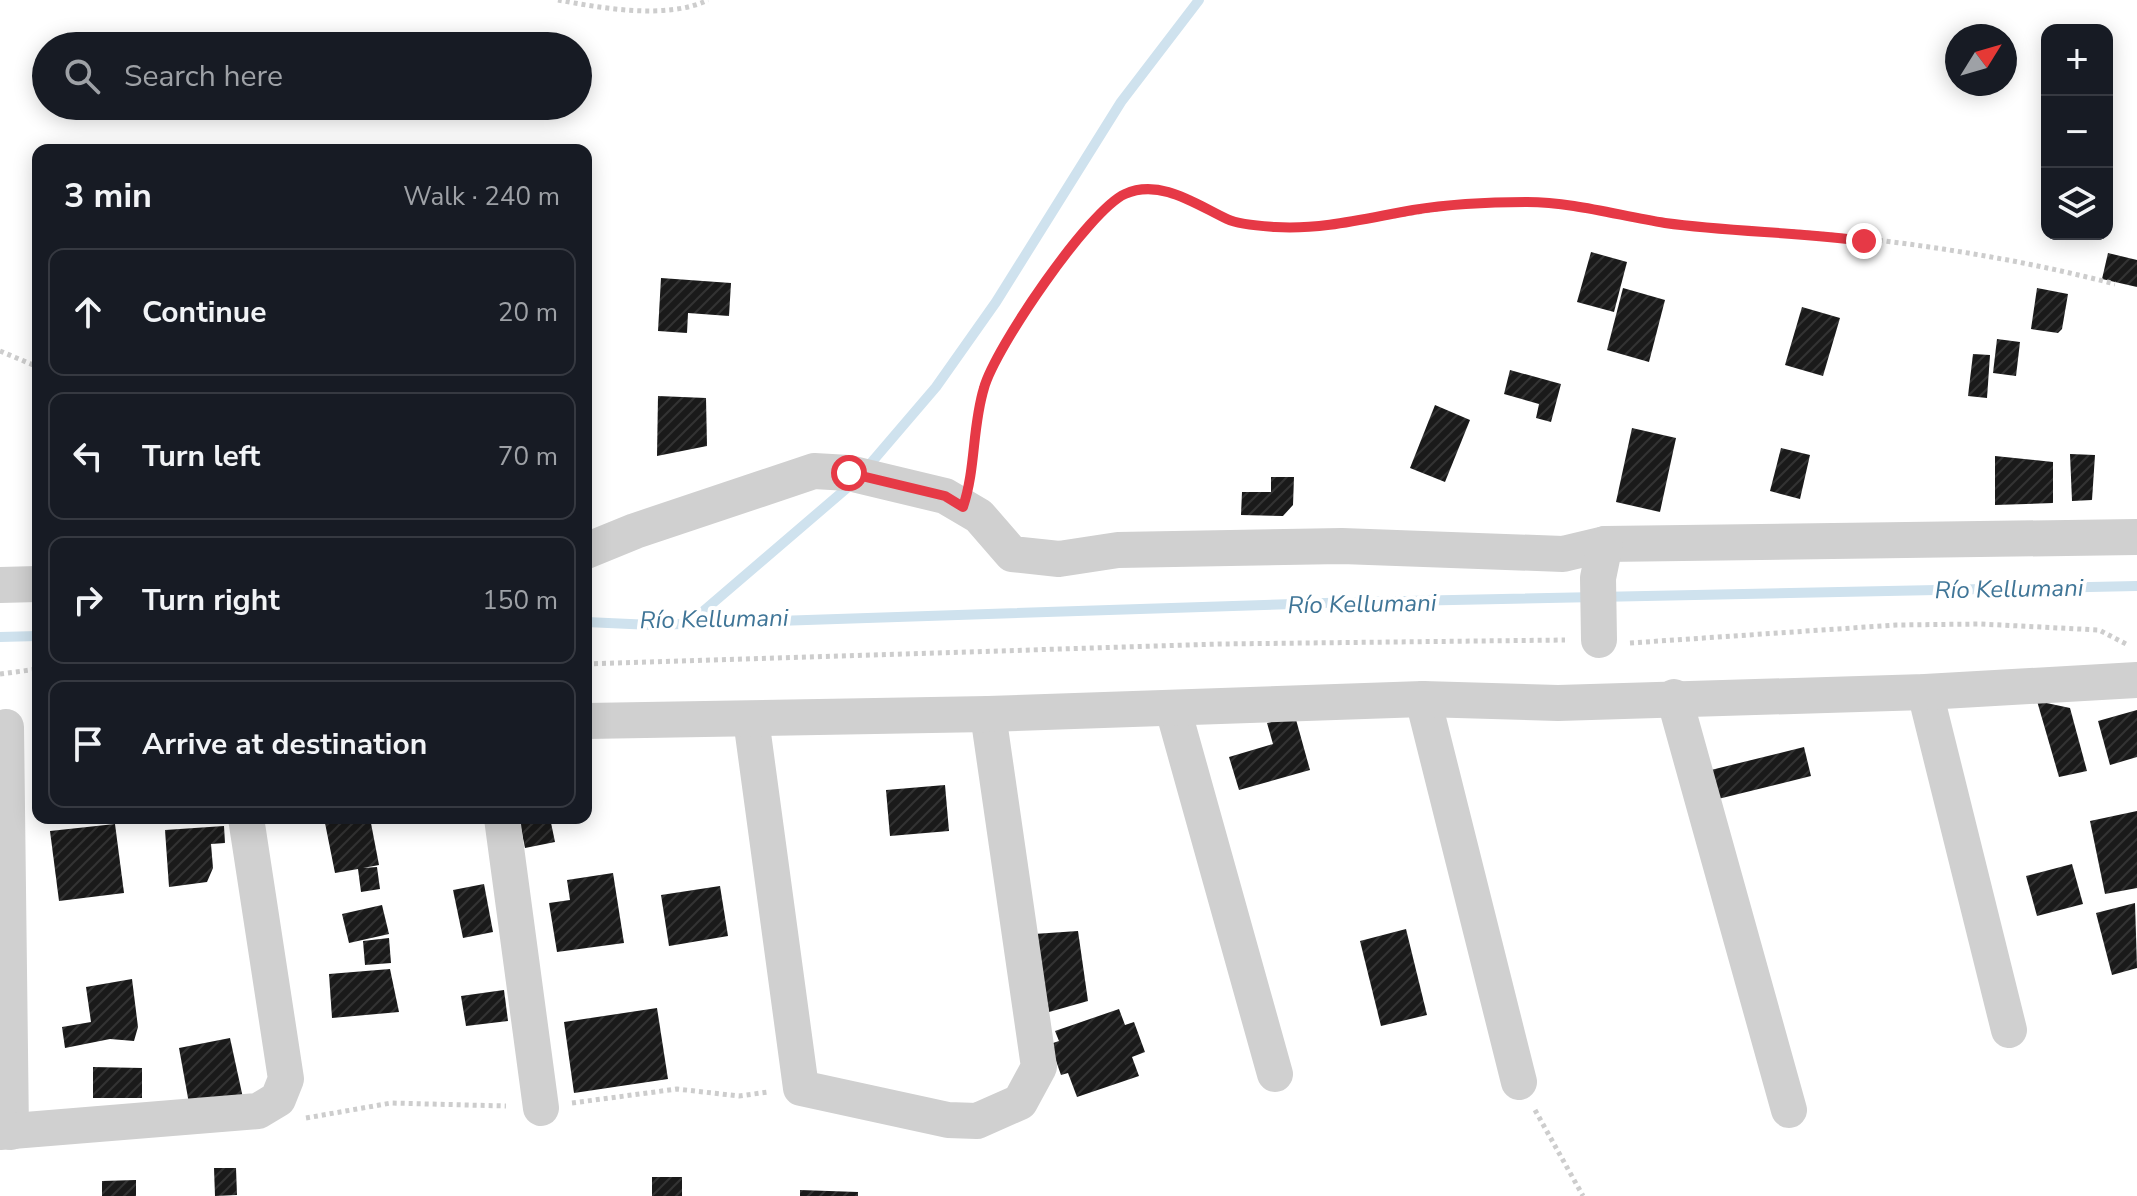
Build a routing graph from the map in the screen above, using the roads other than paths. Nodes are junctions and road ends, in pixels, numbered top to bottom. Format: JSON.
{"nodes":[{"id":1,"x":2137,"y":537,"type":"edge"},
{"id":2,"x":592,"y":549,"type":"edge"},
{"id":3,"x":1602,"y":561,"type":"junction"},
{"id":4,"x":32,"y":584,"type":"edge"},
{"id":5,"x":0,"y":585,"type":"edge"},
{"id":6,"x":1599,"y":628,"type":"road end"},
{"id":7,"x":2137,"y":680,"type":"edge"},
{"id":8,"x":1925,"y":692,"type":"junction"},
{"id":9,"x":1674,"y":697,"type":"junction"},
{"id":10,"x":1423,"y":699,"type":"junction"},
{"id":11,"x":1173,"y":709,"type":"junction"},
{"id":12,"x":988,"y":714,"type":"junction"},
{"id":13,"x":751,"y":719,"type":"junction"},
{"id":14,"x":592,"y":721,"type":"edge"},
{"id":15,"x":15,"y":727,"type":"edge"},
{"id":16,"x":247,"y":824,"type":"edge"},
{"id":17,"x":503,"y":824,"type":"edge"},
{"id":18,"x":2009,"y":1030,"type":"dead end"},
{"id":19,"x":1275,"y":1074,"type":"dead end"},
{"id":20,"x":1519,"y":1082,"type":"road end"},
{"id":21,"x":541,"y":1108,"type":"road end"},
{"id":22,"x":1789,"y":1110,"type":"dead end"},
{"id":23,"x":6,"y":1132,"type":"edge"}],
"edges":[{"from":1,"to":3,"type":"street"},
{"from":2,"to":3,"type":"street"},
{"from":3,"to":6,"type":"street"},
{"from":4,"to":5,"type":"street"},
{"from":7,"to":8,"type":"street"},
{"from":8,"to":9,"type":"street"},
{"from":8,"to":18,"type":"street"},
{"from":9,"to":10,"type":"street"},
{"from":9,"to":22,"type":"street"},
{"from":10,"to":11,"type":"street"},
{"from":10,"to":20,"type":"street"},
{"from":11,"to":12,"type":"street"},
{"from":11,"to":19,"type":"street"},
{"from":12,"to":13,"type":"street"},
{"from":12,"to":13,"type":"street"},
{"from":13,"to":14,"type":"street"},
{"from":15,"to":23,"type":"street"},
{"from":16,"to":23,"type":"street"},
{"from":17,"to":21,"type":"street"}]}
